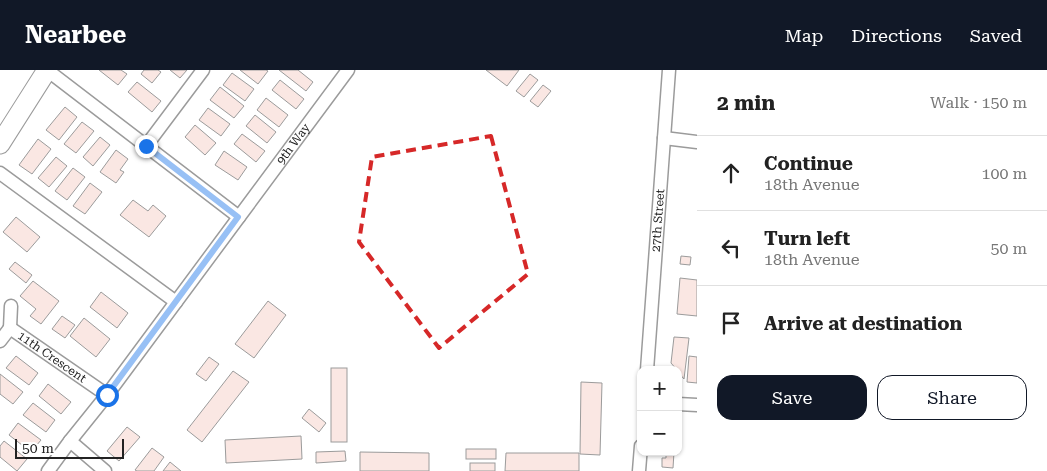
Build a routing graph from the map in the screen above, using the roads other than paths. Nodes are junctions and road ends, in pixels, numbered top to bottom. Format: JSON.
{"nodes":[{"id":1,"x":47,"y":70,"type":"edge"},
{"id":2,"x":203,"y":70,"type":"edge"},
{"id":3,"x":348,"y":70,"type":"edge"},
{"id":4,"x":669,"y":70,"type":"edge"},
{"id":5,"x":664,"y":138,"type":"junction"},
{"id":6,"x":697,"y":142,"type":"edge"},
{"id":7,"x":0,"y":144,"type":"edge"},
{"id":8,"x":146,"y":146,"type":"junction"},
{"id":9,"x":0,"y":173,"type":"edge"},
{"id":10,"x":238,"y":217,"type":"junction"},
{"id":11,"x":176,"y":302,"type":"junction"},
{"id":12,"x":11,"y":306,"type":"dead end"},
{"id":13,"x":10,"y":328,"type":"junction"},
{"id":14,"x":0,"y":341,"type":"edge"},
{"id":15,"x":647,"y":366,"type":"edge"},
{"id":16,"x":107,"y":395,"type":"junction"},
{"id":17,"x":682,"y":404,"type":"edge"},
{"id":18,"x":697,"y":405,"type":"edge"},
{"id":19,"x":70,"y":441,"type":"junction"},
{"id":20,"x":640,"y":456,"type":"edge"},
{"id":21,"x":48,"y":471,"type":"edge"},
{"id":22,"x":105,"y":471,"type":"edge"},
{"id":23,"x":639,"y":471,"type":"edge"}],
"edges":[{"from":1,"to":7,"type":"street"},
{"from":1,"to":8,"type":"street"},
{"from":2,"to":8,"type":"street"},
{"from":3,"to":10,"type":"street","name":"9th Way"},
{"from":4,"to":5,"type":"street","name":"27th Street"},
{"from":5,"to":6,"type":"street"},
{"from":5,"to":15,"type":"street","name":"27th Street"},
{"from":8,"to":10,"type":"street"},
{"from":9,"to":11,"type":"street"},
{"from":10,"to":11,"type":"street","name":"9th Way"},
{"from":11,"to":16,"type":"street","name":"9th Way"},
{"from":12,"to":13,"type":"street"},
{"from":13,"to":14,"type":"street","name":"11th Crescent"},
{"from":13,"to":16,"type":"street","name":"11th Crescent"},
{"from":16,"to":19,"type":"street","name":"9th Way"},
{"from":17,"to":18,"type":"street"},
{"from":19,"to":21,"type":"street","name":"9th Way"},
{"from":19,"to":22,"type":"street"},
{"from":20,"to":23,"type":"street"}]}
